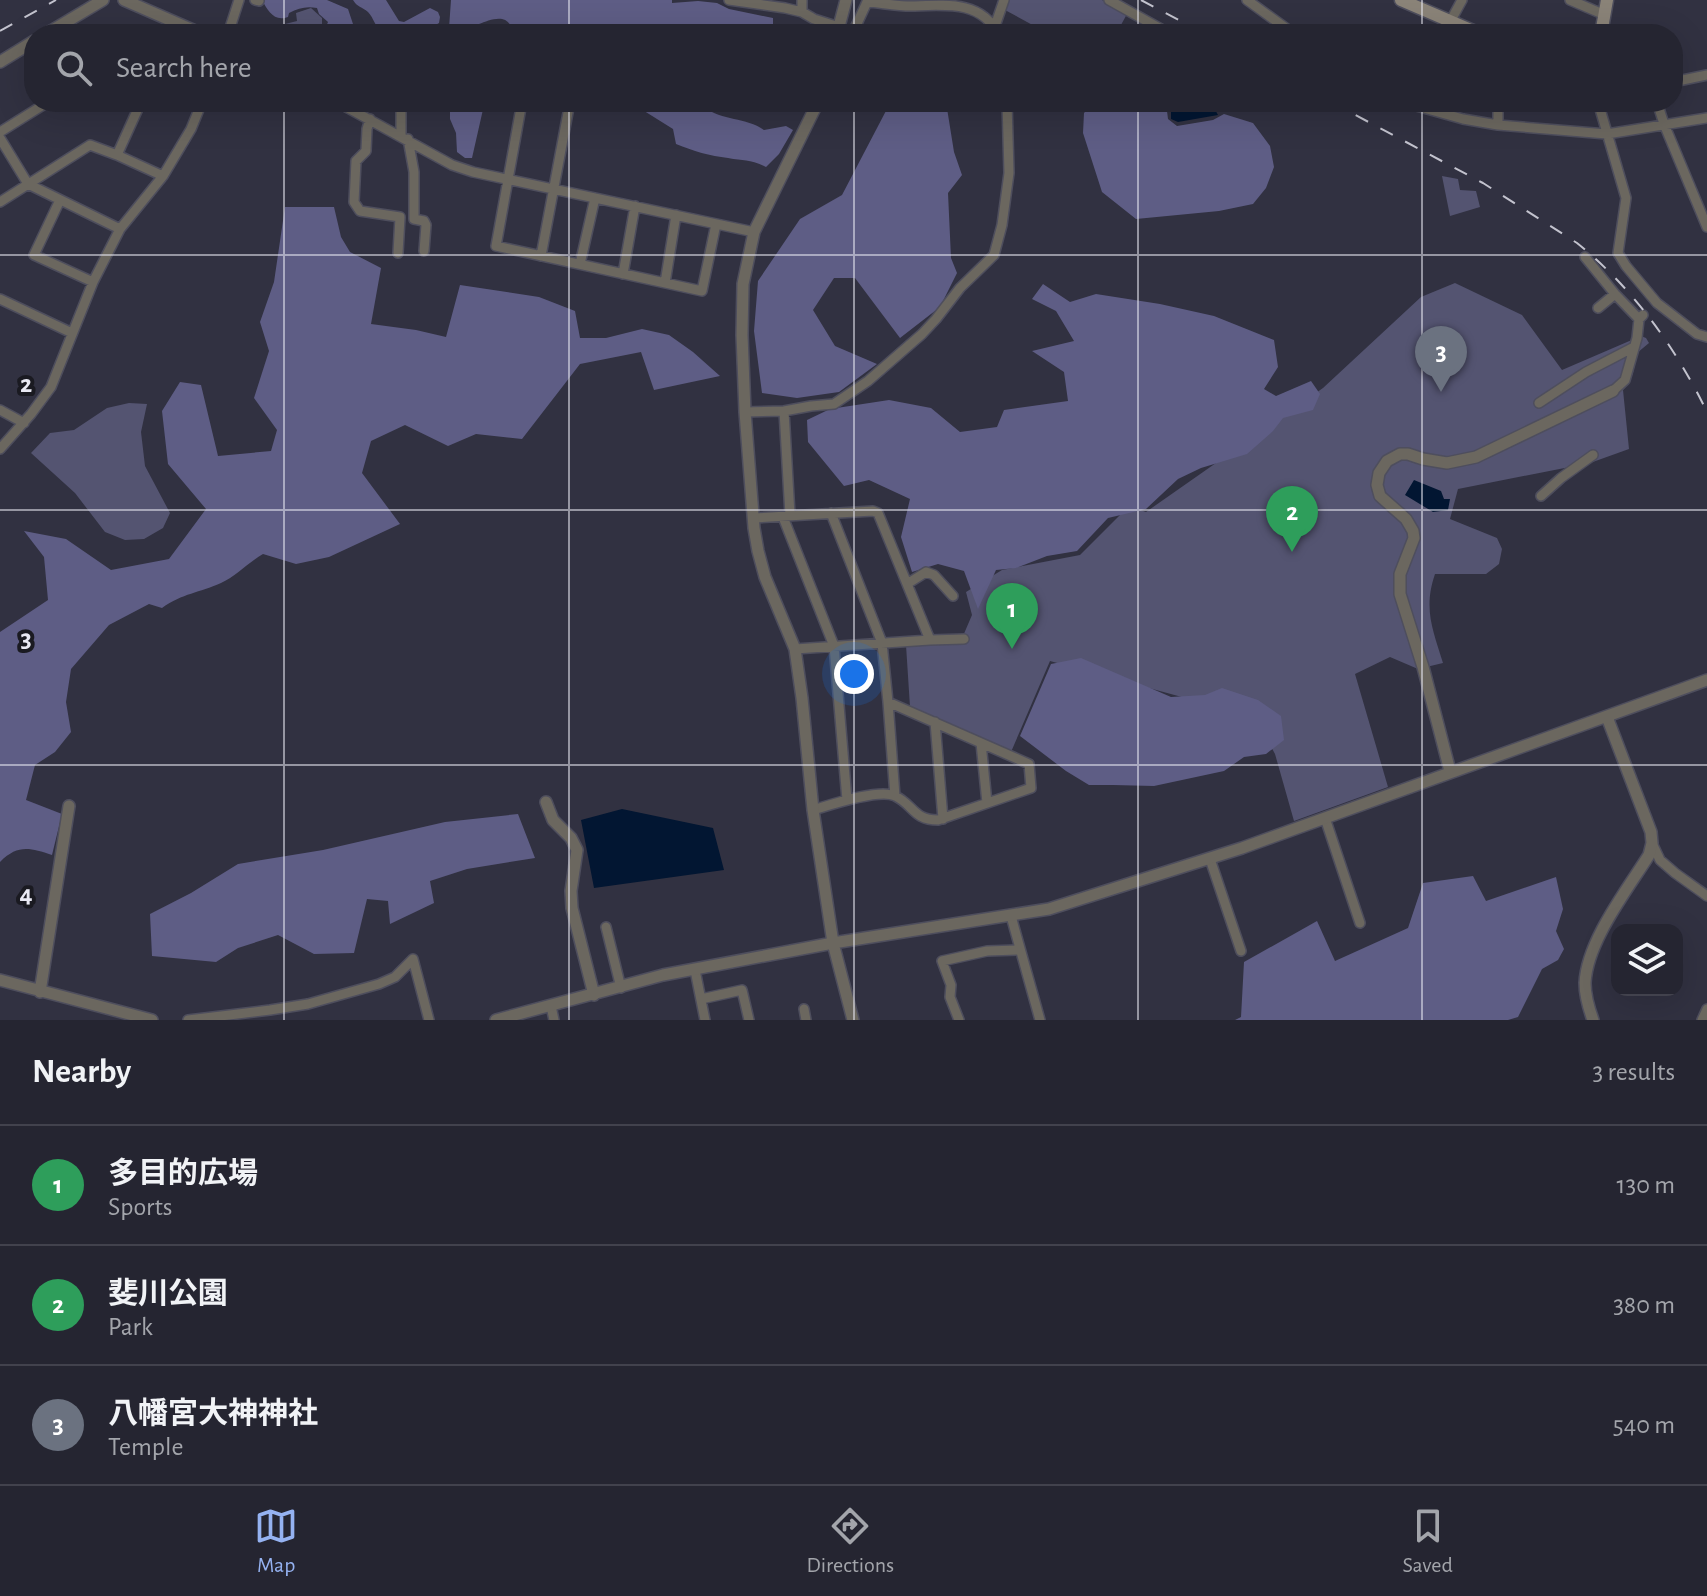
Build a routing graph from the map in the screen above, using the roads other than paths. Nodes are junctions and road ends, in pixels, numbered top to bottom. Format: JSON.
{"nodes":[{"id":1,"x":103,"y":0,"type":"edge"},
{"id":2,"x":124,"y":0,"type":"edge"},
{"id":3,"x":239,"y":0,"type":"edge"},
{"id":4,"x":728,"y":0,"type":"edge"},
{"id":5,"x":802,"y":0,"type":"edge"},
{"id":6,"x":846,"y":0,"type":"edge"},
{"id":7,"x":1004,"y":0,"type":"edge"},
{"id":8,"x":1109,"y":0,"type":"edge"},
{"id":9,"x":1247,"y":0,"type":"edge"},
{"id":10,"x":1401,"y":0,"type":"edge"},
{"id":11,"x":1462,"y":0,"type":"edge"},
{"id":12,"x":1570,"y":0,"type":"edge"},
{"id":13,"x":1607,"y":0,"type":"edge"},
{"id":14,"x":867,"y":1,"type":"edge"},
{"id":15,"x":802,"y":12,"type":"junction"},
{"id":16,"x":1605,"y":15,"type":"junction"},
{"id":17,"x":1450,"y":22,"type":"junction"},
{"id":18,"x":63,"y":24,"type":"edge"},
{"id":19,"x":166,"y":24,"type":"edge"},
{"id":20,"x":231,"y":24,"type":"edge"},
{"id":21,"x":825,"y":24,"type":"edge"},
{"id":22,"x":843,"y":24,"type":"edge"},
{"id":23,"x":857,"y":24,"type":"edge"},
{"id":24,"x":993,"y":24,"type":"edge"},
{"id":25,"x":998,"y":24,"type":"edge"},
{"id":26,"x":1152,"y":24,"type":"edge"},
{"id":27,"x":1280,"y":24,"type":"edge"},
{"id":28,"x":1455,"y":24,"type":"edge"},
{"id":29,"x":1603,"y":24,"type":"edge"},
{"id":30,"x":24,"y":47,"type":"edge"},
{"id":31,"x":0,"y":62,"type":"edge"},
{"id":32,"x":1707,"y":75,"type":"edge"},
{"id":33,"x":1683,"y":80,"type":"edge"},
{"id":34,"x":32,"y":112,"type":"edge"},
{"id":35,"x":136,"y":112,"type":"edge"},
{"id":36,"x":198,"y":112,"type":"edge"},
{"id":37,"x":356,"y":112,"type":"edge"},
{"id":38,"x":402,"y":112,"type":"edge"},
{"id":39,"x":520,"y":112,"type":"edge"},
{"id":40,"x":568,"y":112,"type":"edge"},
{"id":41,"x":813,"y":112,"type":"edge"},
{"id":42,"x":1007,"y":112,"type":"edge"},
{"id":43,"x":1438,"y":112,"type":"edge"},
{"id":44,"x":1498,"y":112,"type":"edge"},
{"id":45,"x":1601,"y":112,"type":"edge"},
{"id":46,"x":1660,"y":112,"type":"edge"},
{"id":47,"x":1707,"y":118,"type":"edge"},
{"id":48,"x":370,"y":119,"type":"junction"},
{"id":49,"x":1664,"y":124,"type":"junction"},
{"id":50,"x":1498,"y":125,"type":"junction"},
{"id":51,"x":0,"y":132,"type":"edge"},
{"id":52,"x":403,"y":132,"type":"junction"},
{"id":53,"x":1607,"y":134,"type":"junction"},
{"id":54,"x":0,"y":138,"type":"edge"},
{"id":55,"x":117,"y":155,"type":"junction"},
{"id":56,"x":163,"y":176,"type":"junction"},
{"id":57,"x":508,"y":179,"type":"junction"},
{"id":58,"x":28,"y":184,"type":"junction"},
{"id":59,"x":553,"y":189,"type":"junction"},
{"id":60,"x":595,"y":198,"type":"junction"},
{"id":61,"x":60,"y":200,"type":"junction"},
{"id":62,"x":0,"y":202,"type":"edge"},
{"id":63,"x":635,"y":206,"type":"junction"},
{"id":64,"x":676,"y":215,"type":"junction"},
{"id":65,"x":400,"y":217,"type":"junction"},
{"id":66,"x":414,"y":219,"type":"junction"},
{"id":67,"x":716,"y":224,"type":"junction"},
{"id":68,"x":1707,"y":227,"type":"edge"},
{"id":69,"x":120,"y":229,"type":"junction"},
{"id":70,"x":754,"y":232,"type":"junction"},
{"id":71,"x":424,"y":251,"type":"dead end"},
{"id":72,"x":398,"y":253,"type":"dead end"},
{"id":73,"x":541,"y":256,"type":"junction"},
{"id":74,"x":1585,"y":257,"type":"dead end"},
{"id":75,"x":580,"y":264,"type":"junction"},
{"id":76,"x":623,"y":274,"type":"junction"},
{"id":77,"x":93,"y":282,"type":"junction"},
{"id":78,"x":665,"y":283,"type":"junction"},
{"id":79,"x":1615,"y":294,"type":"junction"},
{"id":80,"x":0,"y":299,"type":"edge"},
{"id":81,"x":1598,"y":308,"type":"dead end"},
{"id":82,"x":1647,"y":311,"type":"junction"},
{"id":83,"x":72,"y":333,"type":"junction"},
{"id":84,"x":1707,"y":337,"type":"edge"},
{"id":85,"x":1634,"y":347,"type":"junction"},
{"id":86,"x":1613,"y":391,"type":"joint"},
{"id":87,"x":1539,"y":403,"type":"dead end"},
{"id":88,"x":0,"y":410,"type":"edge"},
{"id":89,"x":784,"y":411,"type":"junction"},
{"id":90,"x":745,"y":412,"type":"junction"},
{"id":91,"x":24,"y":423,"type":"junction"},
{"id":92,"x":0,"y":449,"type":"edge"},
{"id":93,"x":1593,"y":455,"type":"dead end"},
{"id":94,"x":1541,"y":496,"type":"dead end"},
{"id":95,"x":831,"y":513,"type":"junction"},
{"id":96,"x":786,"y":516,"type":"junction"},
{"id":97,"x":754,"y":518,"type":"junction"},
{"id":98,"x":907,"y":584,"type":"junction"},
{"id":99,"x":953,"y":596,"type":"dead end"},
{"id":100,"x":964,"y":639,"type":"dead end"},
{"id":101,"x":930,"y":640,"type":"junction"},
{"id":102,"x":882,"y":643,"type":"junction"},
{"id":103,"x":834,"y":646,"type":"junction"},
{"id":104,"x":795,"y":649,"type":"junction"},
{"id":105,"x":1707,"y":680,"type":"edge"},
{"id":106,"x":888,"y":702,"type":"junction"},
{"id":107,"x":1607,"y":717,"type":"junction"},
{"id":108,"x":935,"y":722,"type":"junction"},
{"id":109,"x":981,"y":743,"type":"junction"},
{"id":110,"x":1450,"y":771,"type":"junction"},
{"id":111,"x":895,"y":796,"type":"junction"},
{"id":112,"x":847,"y":800,"type":"junction"},
{"id":113,"x":546,"y":802,"type":"dead end"},
{"id":114,"x":987,"y":803,"type":"junction"},
{"id":115,"x":69,"y":806,"type":"dead end"},
{"id":116,"x":813,"y":810,"type":"junction"},
{"id":117,"x":1325,"y":818,"type":"junction"},
{"id":118,"x":943,"y":819,"type":"junction"},
{"id":119,"x":1652,"y":843,"type":"junction"},
{"id":120,"x":1210,"y":859,"type":"junction"},
{"id":121,"x":1707,"y":896,"type":"edge"},
{"id":122,"x":1011,"y":916,"type":"junction"},
{"id":123,"x":1360,"y":923,"type":"dead end"},
{"id":124,"x":606,"y":927,"type":"dead end"},
{"id":125,"x":833,"y":943,"type":"junction"},
{"id":126,"x":1020,"y":950,"type":"junction"},
{"id":127,"x":1241,"y":951,"type":"dead end"},
{"id":128,"x":695,"y":970,"type":"junction"},
{"id":129,"x":0,"y":980,"type":"edge"},
{"id":130,"x":621,"y":988,"type":"junction"},
{"id":131,"x":40,"y":992,"type":"junction"},
{"id":132,"x":594,"y":995,"type":"junction"},
{"id":133,"x":701,"y":999,"type":"junction"},
{"id":134,"x":551,"y":1006,"type":"junction"},
{"id":135,"x":804,"y":1009,"type":"dead end"},
{"id":136,"x":1707,"y":1009,"type":"edge"},
{"id":137,"x":1039,"y":1019,"type":"edge"},
{"id":138,"x":152,"y":1020,"type":"edge"},
{"id":139,"x":188,"y":1020,"type":"edge"},
{"id":140,"x":429,"y":1020,"type":"edge"},
{"id":141,"x":496,"y":1020,"type":"edge"},
{"id":142,"x":554,"y":1020,"type":"edge"},
{"id":143,"x":705,"y":1020,"type":"edge"},
{"id":144,"x":749,"y":1020,"type":"edge"},
{"id":145,"x":806,"y":1020,"type":"edge"},
{"id":146,"x":853,"y":1020,"type":"edge"},
{"id":147,"x":959,"y":1020,"type":"edge"},
{"id":148,"x":1027,"y":1020,"type":"edge"},
{"id":149,"x":1593,"y":1020,"type":"edge"},
{"id":150,"x":1702,"y":1020,"type":"edge"}],
"edges":[{"from":1,"to":18,"type":"street"},
{"from":2,"to":19,"type":"street"},
{"from":3,"to":20,"type":"street"},
{"from":4,"to":15,"type":"street"},
{"from":5,"to":15,"type":"street"},
{"from":6,"to":22,"type":"street"},
{"from":7,"to":25,"type":"street"},
{"from":8,"to":26,"type":"street"},
{"from":9,"to":27,"type":"street"},
{"from":10,"to":17,"type":"main road"},
{"from":11,"to":17,"type":"street"},
{"from":12,"to":16,"type":"street"},
{"from":13,"to":16,"type":"main road"},
{"from":14,"to":23,"type":"street"},
{"from":14,"to":24,"type":"street"},
{"from":15,"to":21,"type":"street"},
{"from":16,"to":29,"type":"main road"},
{"from":17,"to":28,"type":"main road"},
{"from":30,"to":31,"type":"street"},
{"from":32,"to":33,"type":"street"},
{"from":34,"to":51,"type":"street"},
{"from":35,"to":55,"type":"street"},
{"from":36,"to":56,"type":"street"},
{"from":37,"to":48,"type":"street"},
{"from":38,"to":52,"type":"street"},
{"from":39,"to":57,"type":"street"},
{"from":40,"to":59,"type":"street"},
{"from":41,"to":70,"type":"street"},
{"from":42,"to":89,"type":"street"},
{"from":43,"to":50,"type":"street"},
{"from":44,"to":50,"type":"street"},
{"from":45,"to":53,"type":"street"},
{"from":46,"to":49,"type":"street"},
{"from":47,"to":49,"type":"street"},
{"from":48,"to":52,"type":"street"},
{"from":48,"to":65,"type":"street"},
{"from":49,"to":53,"type":"street"},
{"from":49,"to":68,"type":"street"},
{"from":50,"to":53,"type":"street"},
{"from":52,"to":57,"type":"street"},
{"from":52,"to":66,"type":"street"},
{"from":53,"to":82,"type":"street"},
{"from":54,"to":58,"type":"street"},
{"from":55,"to":56,"type":"street"},
{"from":55,"to":58,"type":"street"},
{"from":56,"to":69,"type":"street"},
{"from":57,"to":59,"type":"street"},
{"from":57,"to":73,"type":"street"},
{"from":58,"to":61,"type":"street"},
{"from":58,"to":62,"type":"street"},
{"from":59,"to":60,"type":"street"},
{"from":59,"to":73,"type":"street"},
{"from":60,"to":63,"type":"street"},
{"from":60,"to":75,"type":"street"},
{"from":61,"to":69,"type":"street"},
{"from":61,"to":77,"type":"street"},
{"from":63,"to":64,"type":"street"},
{"from":63,"to":76,"type":"street"},
{"from":64,"to":67,"type":"street"},
{"from":64,"to":78,"type":"street"},
{"from":65,"to":66,"type":"street"},
{"from":65,"to":72,"type":"street"},
{"from":66,"to":71,"type":"street"},
{"from":67,"to":70,"type":"street"},
{"from":67,"to":78,"type":"street"},
{"from":69,"to":77,"type":"street"},
{"from":70,"to":90,"type":"street"},
{"from":73,"to":75,"type":"street"},
{"from":74,"to":79,"type":"street"},
{"from":75,"to":76,"type":"street"},
{"from":76,"to":78,"type":"street"},
{"from":77,"to":83,"type":"street"},
{"from":79,"to":81,"type":"street"},
{"from":79,"to":82,"type":"street"},
{"from":80,"to":83,"type":"street"},
{"from":82,"to":84,"type":"street"},
{"from":82,"to":85,"type":"street"},
{"from":83,"to":91,"type":"street"},
{"from":85,"to":86,"type":"street"},
{"from":85,"to":87,"type":"street"},
{"from":86,"to":110,"type":"street"},
{"from":88,"to":91,"type":"street"},
{"from":89,"to":90,"type":"street"},
{"from":89,"to":96,"type":"street"},
{"from":90,"to":97,"type":"street"},
{"from":91,"to":92,"type":"street"},
{"from":93,"to":94,"type":"street"},
{"from":95,"to":96,"type":"street"},
{"from":95,"to":98,"type":"street"},
{"from":95,"to":102,"type":"street"},
{"from":96,"to":97,"type":"street"},
{"from":96,"to":103,"type":"street"},
{"from":97,"to":104,"type":"street"},
{"from":98,"to":99,"type":"street"},
{"from":98,"to":101,"type":"street"},
{"from":100,"to":101,"type":"street"},
{"from":101,"to":102,"type":"street"},
{"from":102,"to":103,"type":"street"},
{"from":102,"to":106,"type":"street"},
{"from":103,"to":104,"type":"street"},
{"from":103,"to":112,"type":"street"},
{"from":104,"to":116,"type":"street"},
{"from":105,"to":107,"type":"street"},
{"from":106,"to":108,"type":"street"},
{"from":106,"to":111,"type":"street"},
{"from":107,"to":110,"type":"street"},
{"from":107,"to":119,"type":"street"},
{"from":108,"to":109,"type":"street"},
{"from":108,"to":118,"type":"street"},
{"from":109,"to":114,"type":"street"},
{"from":109,"to":114,"type":"street"},
{"from":110,"to":117,"type":"street"},
{"from":111,"to":112,"type":"street"},
{"from":111,"to":118,"type":"street"},
{"from":112,"to":116,"type":"street"},
{"from":113,"to":132,"type":"street"},
{"from":114,"to":118,"type":"street"},
{"from":115,"to":131,"type":"street"},
{"from":116,"to":125,"type":"street"},
{"from":117,"to":120,"type":"street"},
{"from":117,"to":123,"type":"street"},
{"from":119,"to":121,"type":"street"},
{"from":119,"to":149,"type":"street"},
{"from":120,"to":122,"type":"street"},
{"from":120,"to":127,"type":"street"},
{"from":122,"to":125,"type":"street"},
{"from":122,"to":126,"type":"street"},
{"from":124,"to":130,"type":"street"},
{"from":125,"to":128,"type":"street"},
{"from":125,"to":146,"type":"street"},
{"from":126,"to":137,"type":"street"},
{"from":126,"to":147,"type":"street"},
{"from":128,"to":130,"type":"street"},
{"from":128,"to":133,"type":"street"},
{"from":129,"to":131,"type":"street"},
{"from":130,"to":132,"type":"street"},
{"from":131,"to":138,"type":"street"},
{"from":132,"to":134,"type":"street"},
{"from":133,"to":143,"type":"street"},
{"from":133,"to":144,"type":"street"},
{"from":134,"to":141,"type":"street"},
{"from":134,"to":142,"type":"street"},
{"from":135,"to":145,"type":"street"},
{"from":136,"to":150,"type":"street"},
{"from":137,"to":148,"type":"street"},
{"from":139,"to":140,"type":"street"}]}
